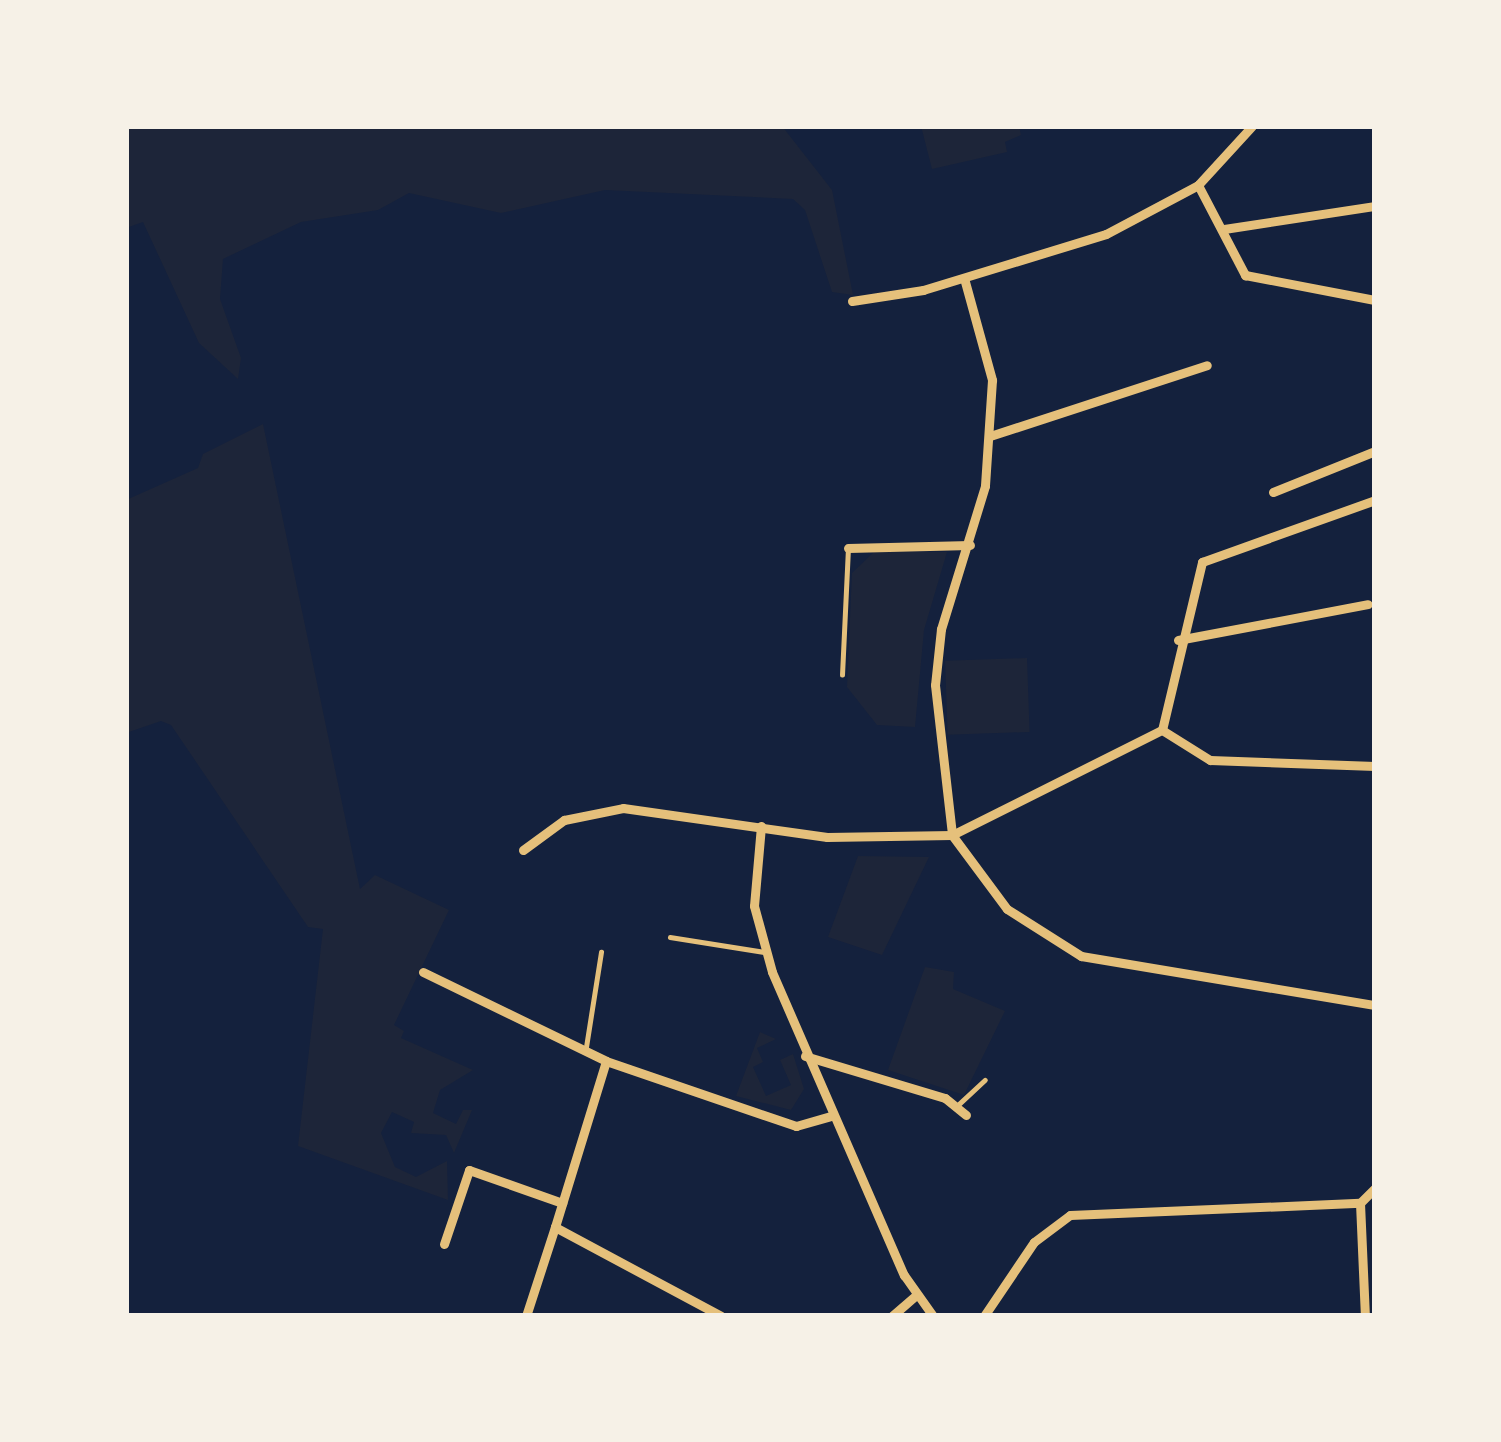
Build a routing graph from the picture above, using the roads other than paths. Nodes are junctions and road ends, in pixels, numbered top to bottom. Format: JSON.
{"nodes":[{"id":1,"x":1252,"y":126,"type":"edge"},
{"id":2,"x":1198,"y":185,"type":"junction"},
{"id":3,"x":1375,"y":206,"type":"edge"},
{"id":4,"x":1224,"y":229,"type":"junction"},
{"id":5,"x":964,"y":278,"type":"junction"},
{"id":6,"x":1375,"y":300,"type":"edge"},
{"id":7,"x":852,"y":302,"type":"dead end"},
{"id":8,"x":1207,"y":365,"type":"dead end"},
{"id":9,"x":990,"y":436,"type":"junction"},
{"id":10,"x":1375,"y":451,"type":"edge"},
{"id":11,"x":1273,"y":492,"type":"dead end"},
{"id":12,"x":1375,"y":500,"type":"edge"},
{"id":13,"x":970,"y":545,"type":"junction"},
{"id":14,"x":848,"y":548,"type":"joint"},
{"id":15,"x":1368,"y":604,"type":"dead end"},
{"id":16,"x":1178,"y":640,"type":"junction"},
{"id":17,"x":842,"y":675,"type":"dead end"},
{"id":18,"x":1162,"y":730,"type":"junction"},
{"id":19,"x":1375,"y":766,"type":"edge"},
{"id":20,"x":761,"y":826,"type":"junction"},
{"id":21,"x":952,"y":835,"type":"junction"},
{"id":22,"x":523,"y":850,"type":"dead end"},
{"id":23,"x":670,"y":937,"type":"dead end"},
{"id":24,"x":601,"y":952,"type":"dead end"},
{"id":25,"x":765,"y":952,"type":"junction"},
{"id":26,"x":423,"y":972,"type":"dead end"},
{"id":27,"x":1375,"y":1005,"type":"edge"},
{"id":28,"x":586,"y":1052,"type":"junction"},
{"id":29,"x":805,"y":1056,"type":"junction"},
{"id":30,"x":606,"y":1061,"type":"junction"},
{"id":31,"x":985,"y":1079,"type":"dead end"},
{"id":32,"x":962,"y":1110,"type":"joint"},
{"id":33,"x":830,"y":1116,"type":"junction"},
{"id":34,"x":1375,"y":1188,"type":"edge"},
{"id":35,"x":562,"y":1203,"type":"junction"},
{"id":36,"x":1360,"y":1203,"type":"junction"},
{"id":37,"x":555,"y":1227,"type":"junction"},
{"id":38,"x":444,"y":1244,"type":"dead end"},
{"id":39,"x":915,"y":1296,"type":"junction"},
{"id":40,"x":526,"y":1316,"type":"edge"},
{"id":41,"x":721,"y":1316,"type":"edge"},
{"id":42,"x":892,"y":1316,"type":"edge"},
{"id":43,"x":933,"y":1316,"type":"edge"},
{"id":44,"x":984,"y":1316,"type":"edge"},
{"id":45,"x":1365,"y":1316,"type":"edge"}],
"edges":[{"from":1,"to":2,"type":"street"},
{"from":2,"to":4,"type":"street"},
{"from":2,"to":5,"type":"street"},
{"from":3,"to":4,"type":"street"},
{"from":4,"to":6,"type":"street"},
{"from":5,"to":7,"type":"street"},
{"from":5,"to":9,"type":"street"},
{"from":8,"to":9,"type":"street"},
{"from":9,"to":13,"type":"street"},
{"from":10,"to":11,"type":"street"},
{"from":12,"to":16,"type":"street"},
{"from":13,"to":14,"type":"street"},
{"from":13,"to":21,"type":"street"},
{"from":14,"to":17,"type":"lane"},
{"from":15,"to":16,"type":"street"},
{"from":16,"to":18,"type":"street"},
{"from":18,"to":19,"type":"street"},
{"from":18,"to":21,"type":"street"},
{"from":20,"to":21,"type":"street"},
{"from":20,"to":22,"type":"street"},
{"from":20,"to":25,"type":"street"},
{"from":21,"to":27,"type":"street"},
{"from":23,"to":25,"type":"lane"},
{"from":24,"to":28,"type":"lane"},
{"from":25,"to":29,"type":"street"},
{"from":26,"to":28,"type":"street"},
{"from":28,"to":30,"type":"street"},
{"from":29,"to":32,"type":"street"},
{"from":29,"to":33,"type":"street"},
{"from":30,"to":33,"type":"street"},
{"from":30,"to":35,"type":"street"},
{"from":31,"to":32,"type":"lane"},
{"from":33,"to":39,"type":"street"},
{"from":34,"to":36,"type":"street"},
{"from":35,"to":37,"type":"street"},
{"from":35,"to":38,"type":"street"},
{"from":36,"to":44,"type":"street"},
{"from":36,"to":45,"type":"street"},
{"from":37,"to":40,"type":"street"},
{"from":37,"to":41,"type":"street"},
{"from":39,"to":42,"type":"street"},
{"from":39,"to":43,"type":"street"}]}
